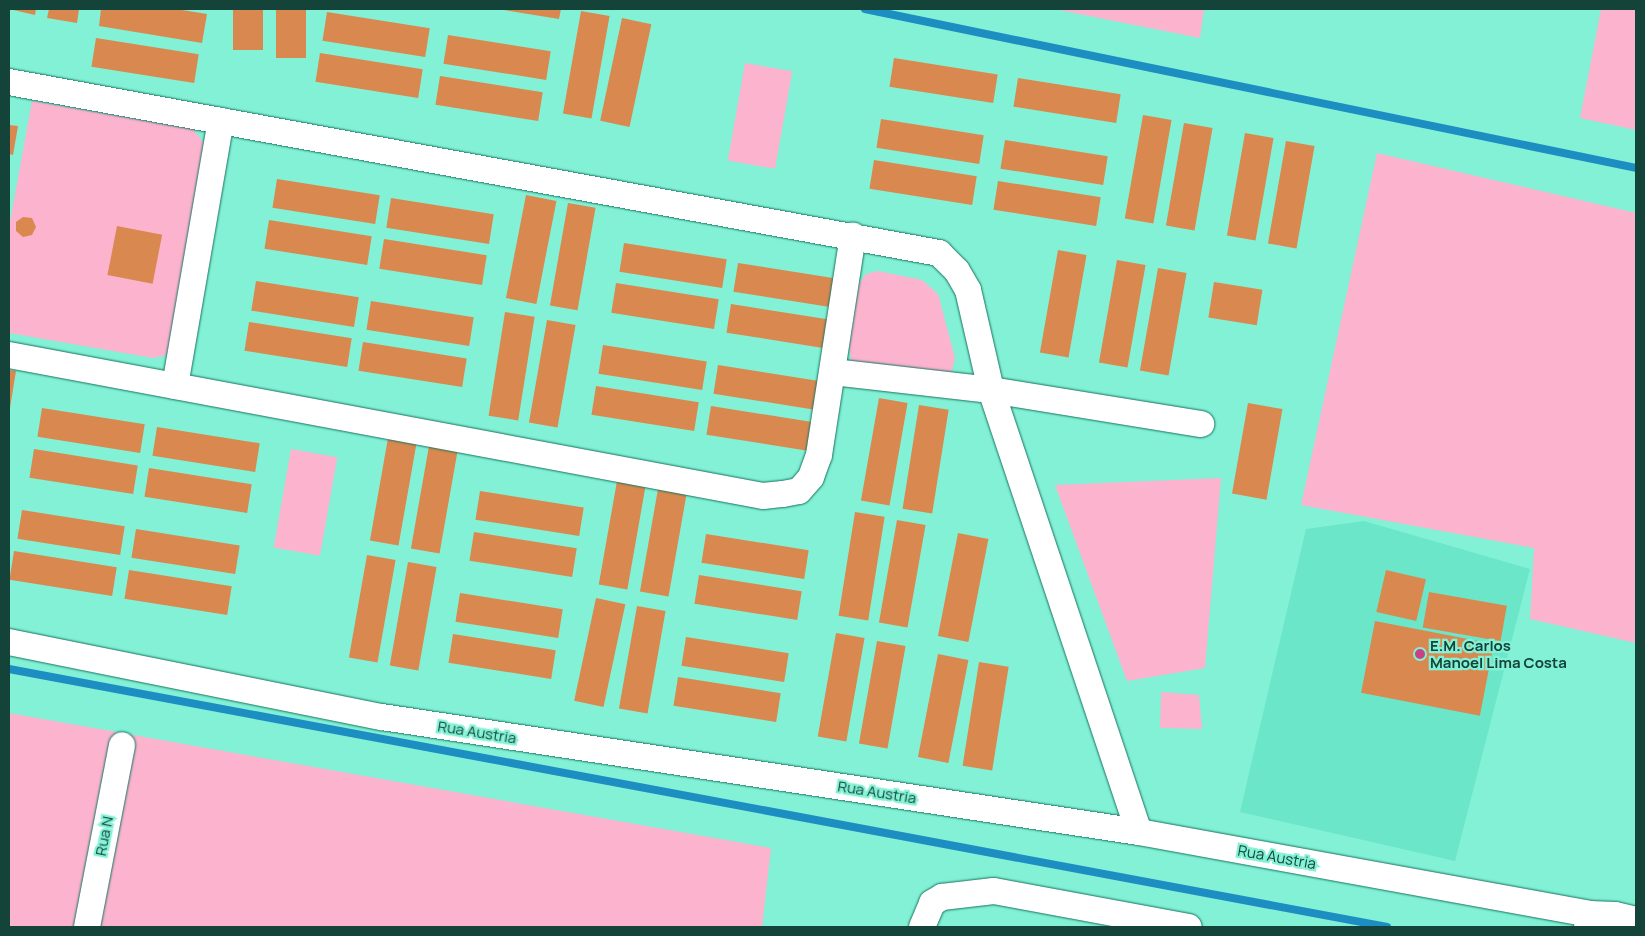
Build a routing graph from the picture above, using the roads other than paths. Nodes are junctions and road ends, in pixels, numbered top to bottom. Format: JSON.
{"nodes":[{"id":1,"x":9,"y":82,"type":"edge"},
{"id":2,"x":221,"y":121,"type":"junction"},
{"id":3,"x":853,"y":236,"type":"junction"},
{"id":4,"x":9,"y":355,"type":"edge"},
{"id":5,"x":833,"y":372,"type":"junction"},
{"id":6,"x":175,"y":386,"type":"junction"},
{"id":7,"x":991,"y":390,"type":"junction"},
{"id":8,"x":1201,"y":424,"type":"dead end"},
{"id":9,"x":9,"y":642,"type":"edge"},
{"id":10,"x":122,"y":744,"type":"dead end"},
{"id":11,"x":1139,"y":832,"type":"junction"},
{"id":12,"x":1636,"y":920,"type":"edge"},
{"id":13,"x":1589,"y":921,"type":"edge"},
{"id":14,"x":87,"y":927,"type":"edge"},
{"id":15,"x":922,"y":927,"type":"edge"},
{"id":16,"x":1190,"y":927,"type":"edge"}],
"edges":[{"from":1,"to":2,"type":"street"},
{"from":2,"to":3,"type":"street"},
{"from":2,"to":6,"type":"street"},
{"from":3,"to":5,"type":"street"},
{"from":3,"to":7,"type":"street"},
{"from":4,"to":6,"type":"street"},
{"from":5,"to":6,"type":"street"},
{"from":5,"to":7,"type":"street"},
{"from":7,"to":8,"type":"street"},
{"from":7,"to":11,"type":"street"},
{"from":9,"to":11,"type":"street","name":"Rua Austria"},
{"from":10,"to":14,"type":"street","name":"Rua N"},
{"from":11,"to":13,"type":"street","name":"Rua Austria"},
{"from":12,"to":13,"type":"street","name":"Rua Austria"},
{"from":15,"to":16,"type":"street"}]}
